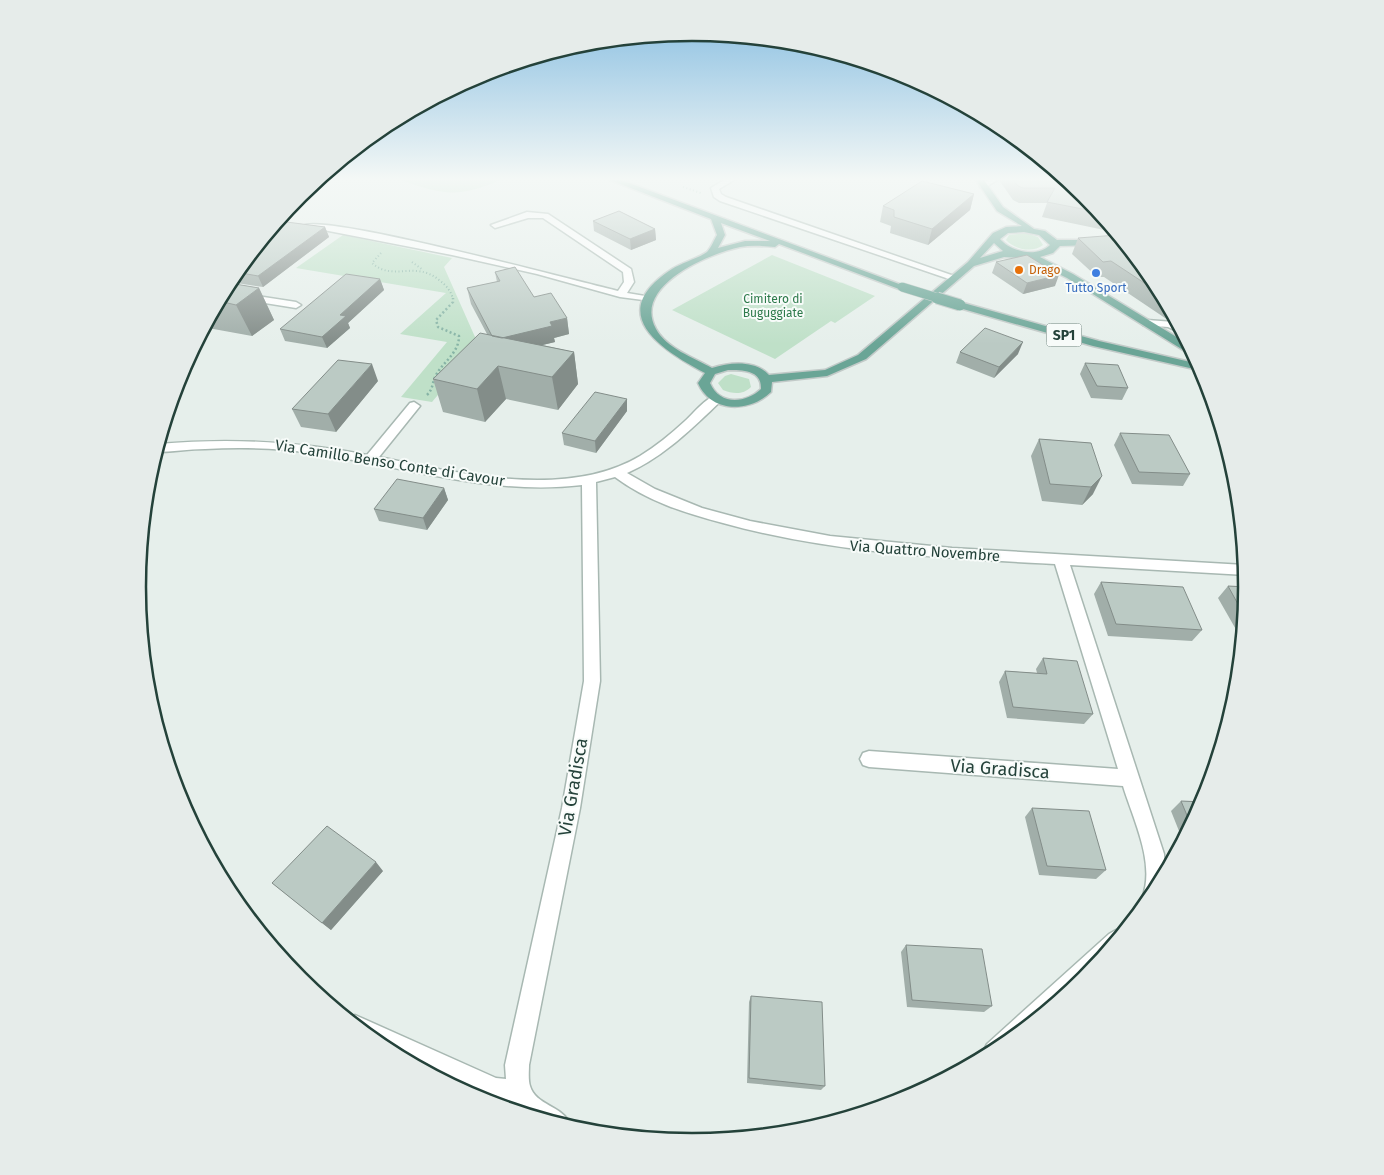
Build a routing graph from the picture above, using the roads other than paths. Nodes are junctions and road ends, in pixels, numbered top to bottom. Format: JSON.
{"nodes":[{"id":1,"x":370,"y":235,"type":"edge"},
{"id":2,"x":573,"y":235,"type":"edge"},
{"id":3,"x":721,"y":235,"type":"edge"},
{"id":4,"x":760,"y":235,"type":"edge"},
{"id":5,"x":829,"y":235,"type":"edge"},
{"id":6,"x":998,"y":235,"type":"edge"},
{"id":7,"x":1045,"y":235,"type":"edge"},
{"id":8,"x":995,"y":239,"type":"junction"},
{"id":9,"x":1107,"y":243,"type":"edge"},
{"id":10,"x":784,"y":244,"type":"junction"},
{"id":11,"x":1054,"y":246,"type":"junction"},
{"id":12,"x":711,"y":252,"type":"junction"},
{"id":13,"x":1024,"y":254,"type":"junction"},
{"id":14,"x":971,"y":264,"type":"junction"},
{"id":15,"x":1070,"y":276,"type":"junction"},
{"id":16,"x":955,"y":278,"type":"junction"},
{"id":17,"x":621,"y":294,"type":"junction"},
{"id":18,"x":232,"y":295,"type":"edge"},
{"id":19,"x":647,"y":298,"type":"junction"},
{"id":20,"x":296,"y":305,"type":"dead end"},
{"id":21,"x":1146,"y":323,"type":"junction"},
{"id":22,"x":1170,"y":324,"type":"edge"},
{"id":23,"x":1181,"y":344,"type":"edge"},
{"id":24,"x":1192,"y":366,"type":"edge"},
{"id":25,"x":711,"y":372,"type":"junction"},
{"id":26,"x":767,"y":379,"type":"junction"},
{"id":27,"x":717,"y":400,"type":"junction"},
{"id":28,"x":414,"y":406,"type":"road end"},
{"id":29,"x":164,"y":447,"type":"edge"},
{"id":30,"x":370,"y":459,"type":"junction"},
{"id":31,"x":618,"y":472,"type":"junction"},
{"id":32,"x":589,"y":480,"type":"junction"},
{"id":33,"x":1061,"y":560,"type":"junction"},
{"id":34,"x":1237,"y":570,"type":"edge"},
{"id":35,"x":869,"y":759,"type":"dead end"},
{"id":36,"x":1131,"y":778,"type":"junction"},
{"id":37,"x":1155,"y":876,"type":"edge"},
{"id":38,"x":387,"y":1041,"type":"edge"},
{"id":39,"x":518,"y":1090,"type":"junction"},
{"id":40,"x":537,"y":1111,"type":"edge"}],
"edges":[{"from":1,"to":17,"type":"street"},
{"from":2,"to":17,"type":"street"},
{"from":3,"to":12,"type":"main road"},
{"from":4,"to":10,"type":"main road","number":"SP1"},
{"from":5,"to":16,"type":"street"},
{"from":6,"to":8,"type":"main road"},
{"from":7,"to":11,"type":"main road"},
{"from":8,"to":13,"type":"main road"},
{"from":8,"to":14,"type":"main road"},
{"from":9,"to":11,"type":"main road"},
{"from":10,"to":12,"type":"main road"},
{"from":10,"to":24,"type":"main road","number":"SP1","bridge":true},
{"from":11,"to":13,"type":"main road"},
{"from":11,"to":15,"type":"main road"},
{"from":12,"to":19,"type":"main road"},
{"from":13,"to":14,"type":"main road"},
{"from":13,"to":15,"type":"main road"},
{"from":14,"to":16,"type":"main road"},
{"from":15,"to":21,"type":"main road"},
{"from":16,"to":26,"type":"main road"},
{"from":17,"to":19,"type":"street"},
{"from":18,"to":20,"type":"street"},
{"from":19,"to":25,"type":"main road"},
{"from":21,"to":22,"type":"street"},
{"from":21,"to":23,"type":"main road"},
{"from":25,"to":26,"type":"main road"},
{"from":25,"to":27,"type":"main road"},
{"from":26,"to":27,"type":"main road"},
{"from":27,"to":31,"type":"street","name":"Via Camillo Benso Conte di Cavour"},
{"from":28,"to":30,"type":"street"},
{"from":29,"to":30,"type":"street","name":"Via Camillo Benso Conte di Cavour"},
{"from":30,"to":32,"type":"street","name":"Via Camillo Benso Conte di Cavour"},
{"from":31,"to":32,"type":"street","name":"Via Camillo Benso Conte di Cavour"},
{"from":31,"to":33,"type":"street","name":"Via Quattro Novembre"},
{"from":32,"to":39,"type":"street","name":"Via Gradisca"},
{"from":33,"to":34,"type":"street","name":"Via Quattro Novembre"},
{"from":33,"to":36,"type":"street"},
{"from":35,"to":36,"type":"street","name":"Via Gradisca"},
{"from":36,"to":37,"type":"street"},
{"from":38,"to":39,"type":"street"},
{"from":39,"to":40,"type":"street"}]}
